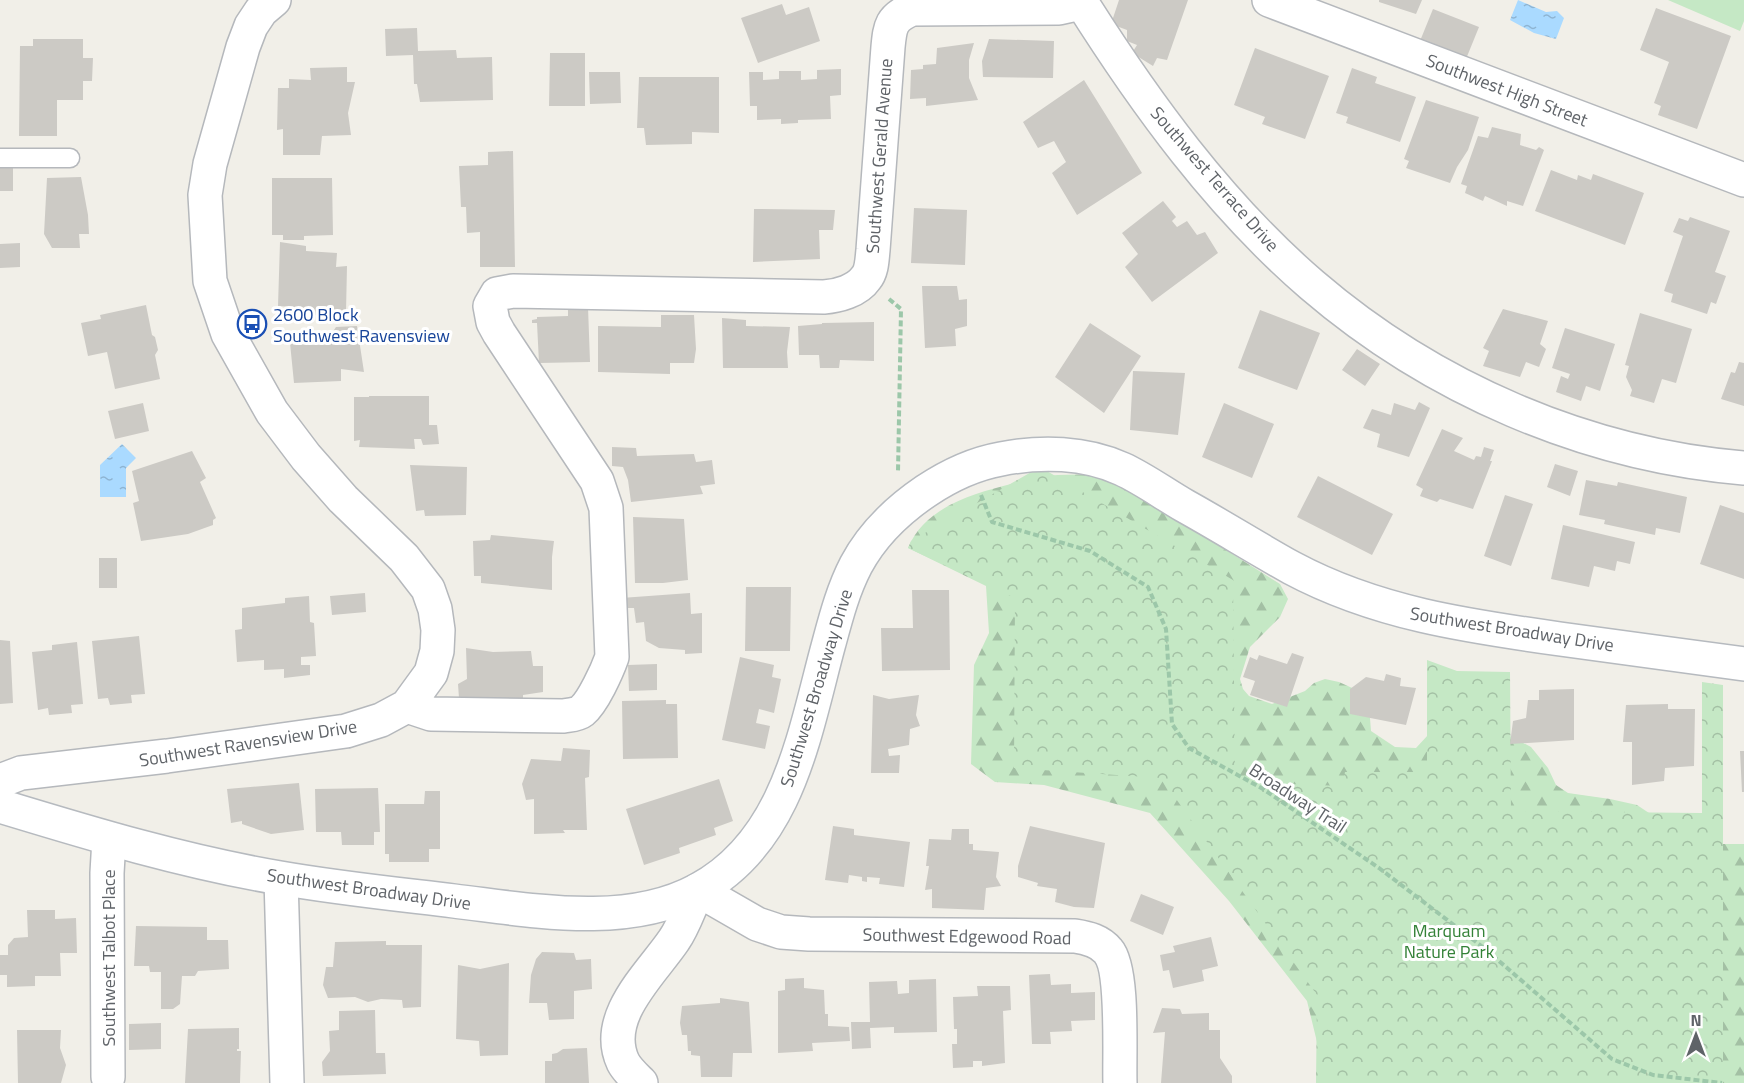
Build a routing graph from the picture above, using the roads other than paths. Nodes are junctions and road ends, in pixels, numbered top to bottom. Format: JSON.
{"nodes":[{"id":1,"x":274,"y":0,"type":"edge"},
{"id":2,"x":1079,"y":0,"type":"edge"},
{"id":3,"x":1269,"y":0,"type":"edge"},
{"id":4,"x":0,"y":158,"type":"edge"},
{"id":5,"x":70,"y":158,"type":"dead end"},
{"id":6,"x":1744,"y":180,"type":"edge"},
{"id":7,"x":1744,"y":468,"type":"edge"},
{"id":8,"x":1744,"y":664,"type":"edge"},
{"id":9,"x":406,"y":706,"type":"junction"},
{"id":10,"x":0,"y":781,"type":"edge"},
{"id":11,"x":0,"y":806,"type":"edge"},
{"id":12,"x":109,"y":839,"type":"junction"},
{"id":13,"x":282,"y":879,"type":"junction"},
{"id":14,"x":698,"y":890,"type":"junction"},
{"id":15,"x":108,"y":1077,"type":"dead end"},
{"id":16,"x":287,"y":1083,"type":"edge"},
{"id":17,"x":641,"y":1083,"type":"edge"},
{"id":18,"x":1120,"y":1083,"type":"edge"}],
"edges":[{"from":1,"to":9,"type":"street","name":"Southwest Ravensview Drive"},
{"from":2,"to":7,"type":"street","name":"Southwest Terrace Drive"},
{"from":2,"to":9,"type":"street","name":"Southwest Gerald Avenue"},
{"from":3,"to":6,"type":"street","name":"Southwest High Street"},
{"from":4,"to":5,"type":"lane"},
{"from":8,"to":14,"type":"street","name":"Southwest Broadway Drive"},
{"from":9,"to":10,"type":"street","name":"Southwest Ravensview Drive"},
{"from":11,"to":12,"type":"street","name":"Southwest Broadway Drive"},
{"from":12,"to":13,"type":"street","name":"Southwest Broadway Drive"},
{"from":12,"to":15,"type":"street","name":"Southwest Talbot Place"},
{"from":13,"to":14,"type":"street","name":"Southwest Broadway Drive"},
{"from":13,"to":16,"type":"street"},
{"from":14,"to":17,"type":"street"},
{"from":14,"to":18,"type":"street","name":"Southwest Edgewood Road"}]}
